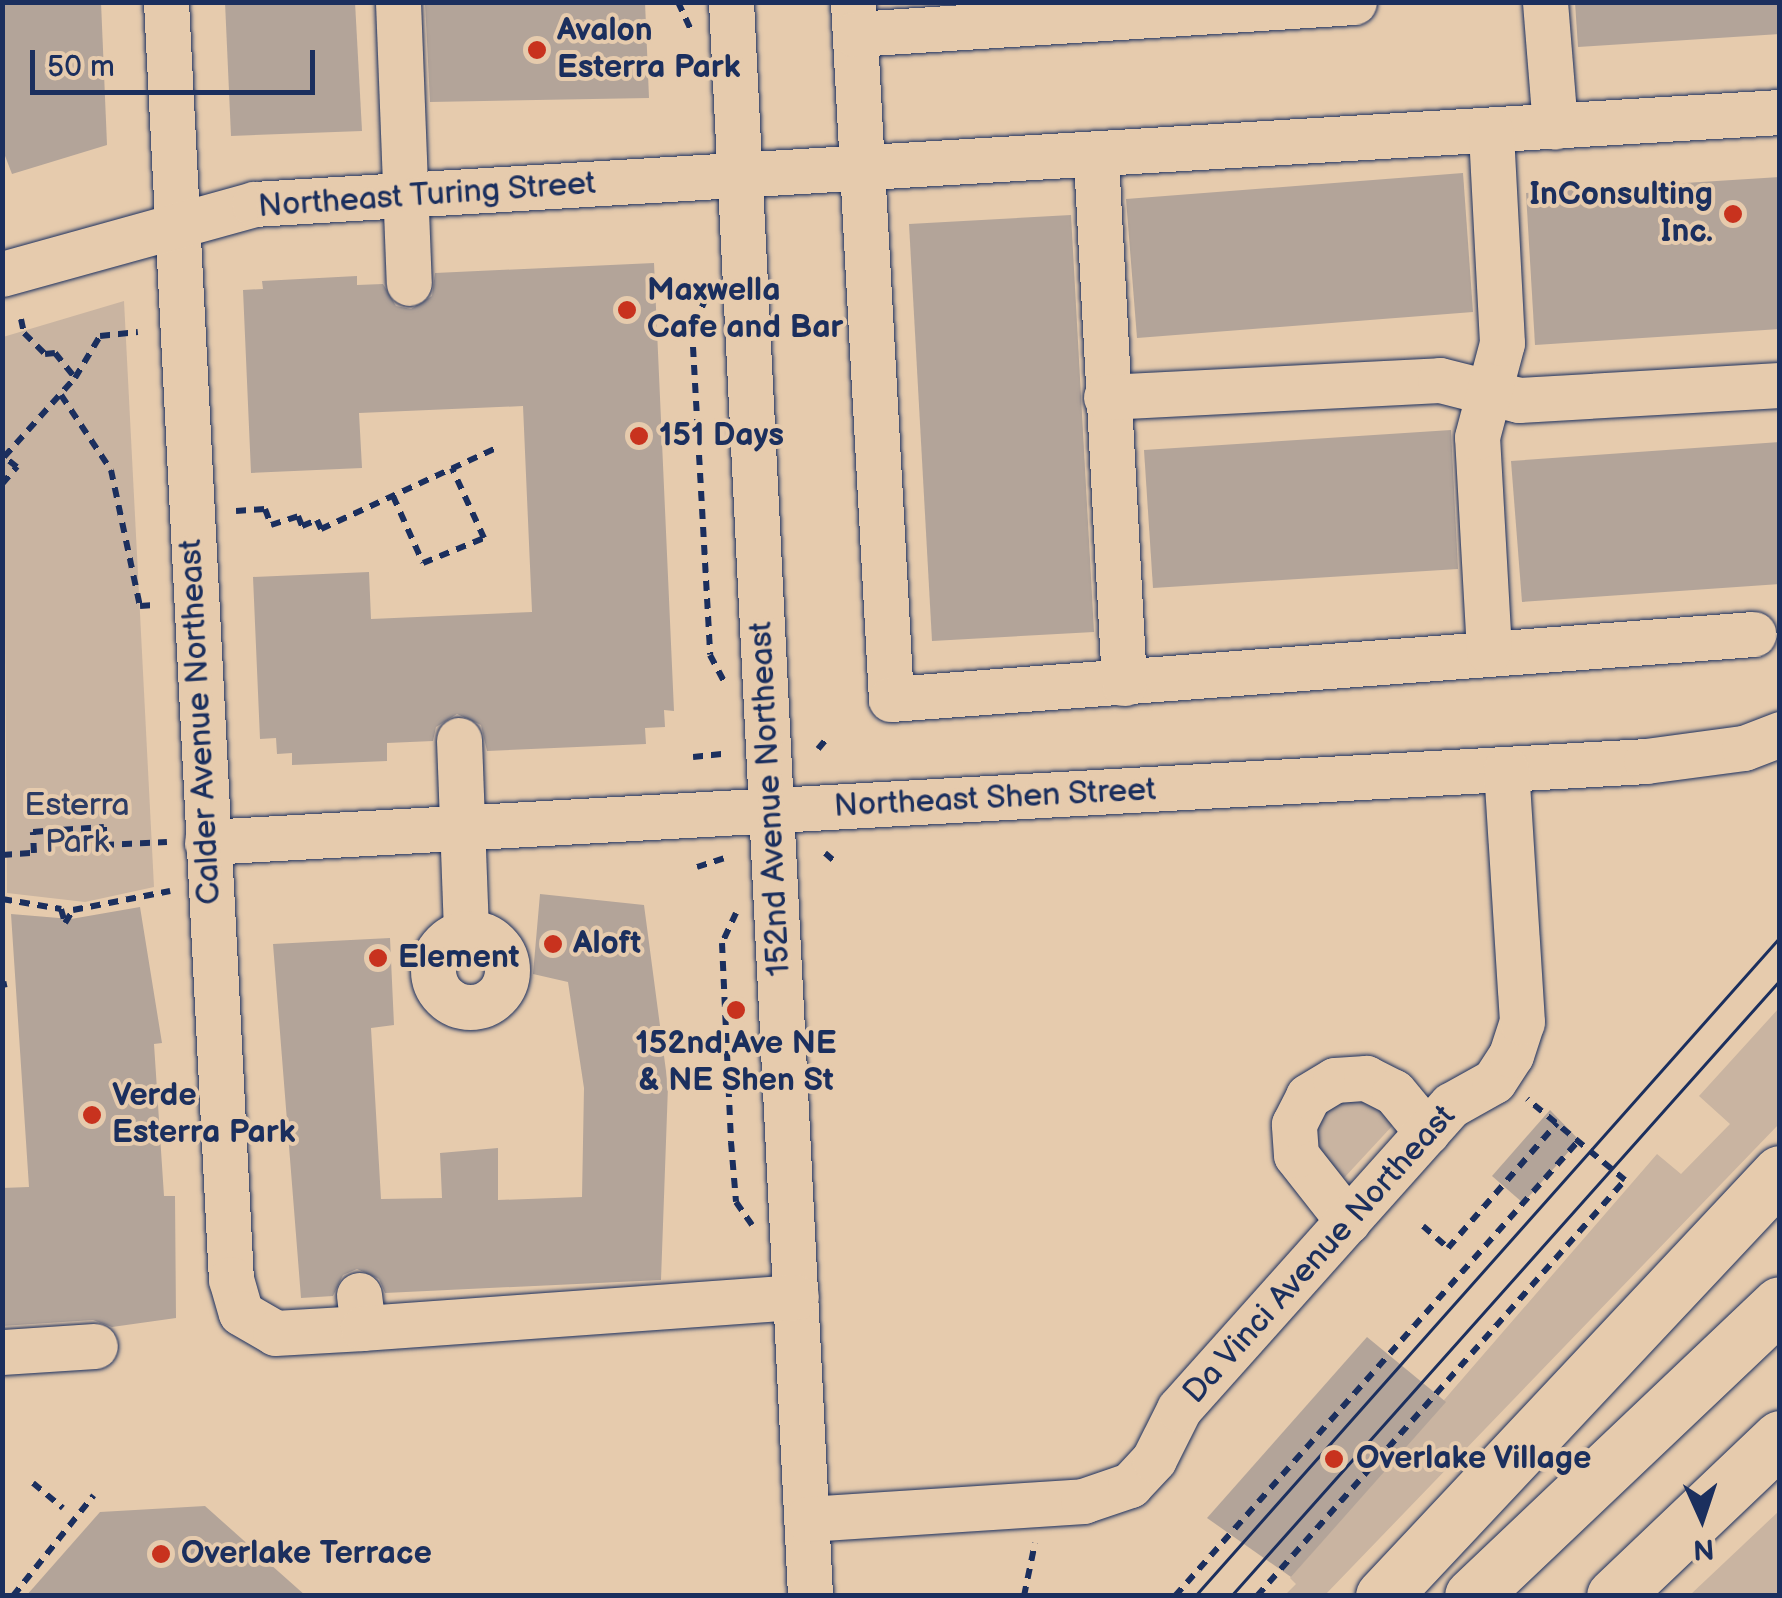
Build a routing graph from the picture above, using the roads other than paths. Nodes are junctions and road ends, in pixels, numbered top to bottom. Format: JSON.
{"nodes":[{"id":1,"x":166,"y":2,"type":"edge"},
{"id":2,"x":398,"y":2,"type":"edge"},
{"id":3,"x":731,"y":2,"type":"edge"},
{"id":4,"x":1354,"y":2,"type":"edge"},
{"id":5,"x":1545,"y":2,"type":"edge"},
{"id":6,"x":1130,"y":10,"type":"edge"},
{"id":7,"x":854,"y":18,"type":"edge"},
{"id":8,"x":1780,"y":112,"type":"edge"},
{"id":9,"x":1555,"y":127,"type":"junction"},
{"id":10,"x":1491,"y":130,"type":"junction"},
{"id":11,"x":1096,"y":159,"type":"junction"},
{"id":12,"x":862,"y":170,"type":"junction"},
{"id":13,"x":741,"y":178,"type":"junction"},
{"id":14,"x":406,"y":192,"type":"junction"},
{"id":15,"x":175,"y":224,"type":"junction"},
{"id":16,"x":2,"y":274,"type":"edge"},
{"id":17,"x":409,"y":282,"type":"dead end"},
{"id":18,"x":1780,"y":385,"type":"edge"},
{"id":19,"x":1486,"y":395,"type":"junction"},
{"id":20,"x":1106,"y":396,"type":"junction"},
{"id":21,"x":1754,"y":634,"type":"dead end"},
{"id":22,"x":1488,"y":652,"type":"junction"},
{"id":23,"x":1124,"y":682,"type":"junction"},
{"id":24,"x":1780,"y":734,"type":"edge"},
{"id":25,"x":460,"y":740,"type":"dead end"},
{"id":26,"x":1506,"y":770,"type":"junction"},
{"id":27,"x":773,"y":809,"type":"junction"},
{"id":28,"x":462,"y":827,"type":"junction"},
{"id":29,"x":187,"y":842,"type":"junction"},
{"id":30,"x":466,"y":932,"type":"dead end"},
{"id":31,"x":1427,"y":1132,"type":"junction"},
{"id":32,"x":1780,"y":1173,"type":"edge"},
{"id":33,"x":1348,"y":1220,"type":"junction"},
{"id":34,"x":796,"y":1297,"type":"junction"},
{"id":35,"x":1780,"y":1304,"type":"edge"},
{"id":36,"x":95,"y":1346,"type":"dead end"},
{"id":37,"x":2,"y":1352,"type":"edge"},
{"id":38,"x":1780,"y":1438,"type":"edge"},
{"id":39,"x":807,"y":1520,"type":"junction"},
{"id":40,"x":810,"y":1596,"type":"edge"},
{"id":41,"x":1383,"y":1596,"type":"edge"},
{"id":42,"x":1472,"y":1596,"type":"edge"},
{"id":43,"x":1614,"y":1596,"type":"edge"}],
"edges":[{"from":1,"to":15,"type":"street","name":"Calder Avenue Northeast"},
{"from":2,"to":14,"type":"street"},
{"from":3,"to":13,"type":"street","name":"152nd Avenue Northeast"},
{"from":4,"to":6,"type":"street"},
{"from":5,"to":9,"type":"street"},
{"from":6,"to":7,"type":"street"},
{"from":7,"to":12,"type":"street"},
{"from":8,"to":9,"type":"street","name":"Northeast Turing Street"},
{"from":9,"to":10,"type":"street","name":"Northeast Turing Street"},
{"from":10,"to":11,"type":"street","name":"Northeast Turing Street"},
{"from":10,"to":19,"type":"street"},
{"from":11,"to":12,"type":"street","name":"Northeast Turing Street"},
{"from":11,"to":20,"type":"street"},
{"from":12,"to":13,"type":"street","name":"Northeast Turing Street"},
{"from":12,"to":23,"type":"street"},
{"from":13,"to":14,"type":"street","name":"Northeast Turing Street"},
{"from":13,"to":27,"type":"street","name":"152nd Avenue Northeast"},
{"from":14,"to":15,"type":"street","name":"Northeast Turing Street"},
{"from":14,"to":17,"type":"street"},
{"from":15,"to":16,"type":"street","name":"Northeast Turing Street"},
{"from":15,"to":29,"type":"street","name":"Calder Avenue Northeast"},
{"from":18,"to":19,"type":"street"},
{"from":19,"to":20,"type":"street"},
{"from":19,"to":22,"type":"street"},
{"from":20,"to":23,"type":"street"},
{"from":21,"to":22,"type":"street"},
{"from":22,"to":23,"type":"street"},
{"from":24,"to":26,"type":"street","name":"Northeast Shen Street"},
{"from":25,"to":28,"type":"street"},
{"from":26,"to":27,"type":"street","name":"Northeast Shen Street"},
{"from":26,"to":31,"type":"street","name":"Da Vinci Avenue Northeast"},
{"from":27,"to":28,"type":"street","name":"Northeast Shen Street"},
{"from":27,"to":34,"type":"street","name":"152nd Avenue Northeast"},
{"from":28,"to":29,"type":"street","name":"Northeast Shen Street"},
{"from":28,"to":30,"type":"street"},
{"from":29,"to":34,"type":"street","name":"Calder Avenue Northeast"},
{"from":31,"to":33,"type":"street","name":"Da Vinci Avenue Northeast"},
{"from":31,"to":33,"type":"street"},
{"from":32,"to":41,"type":"highway"},
{"from":33,"to":39,"type":"street","name":"Da Vinci Avenue Northeast"},
{"from":34,"to":39,"type":"street","name":"152nd Avenue Northeast"},
{"from":35,"to":42,"type":"highway"},
{"from":36,"to":37,"type":"street"},
{"from":38,"to":43,"type":"highway"},
{"from":39,"to":40,"type":"street","name":"152nd Avenue Northeast"}]}
